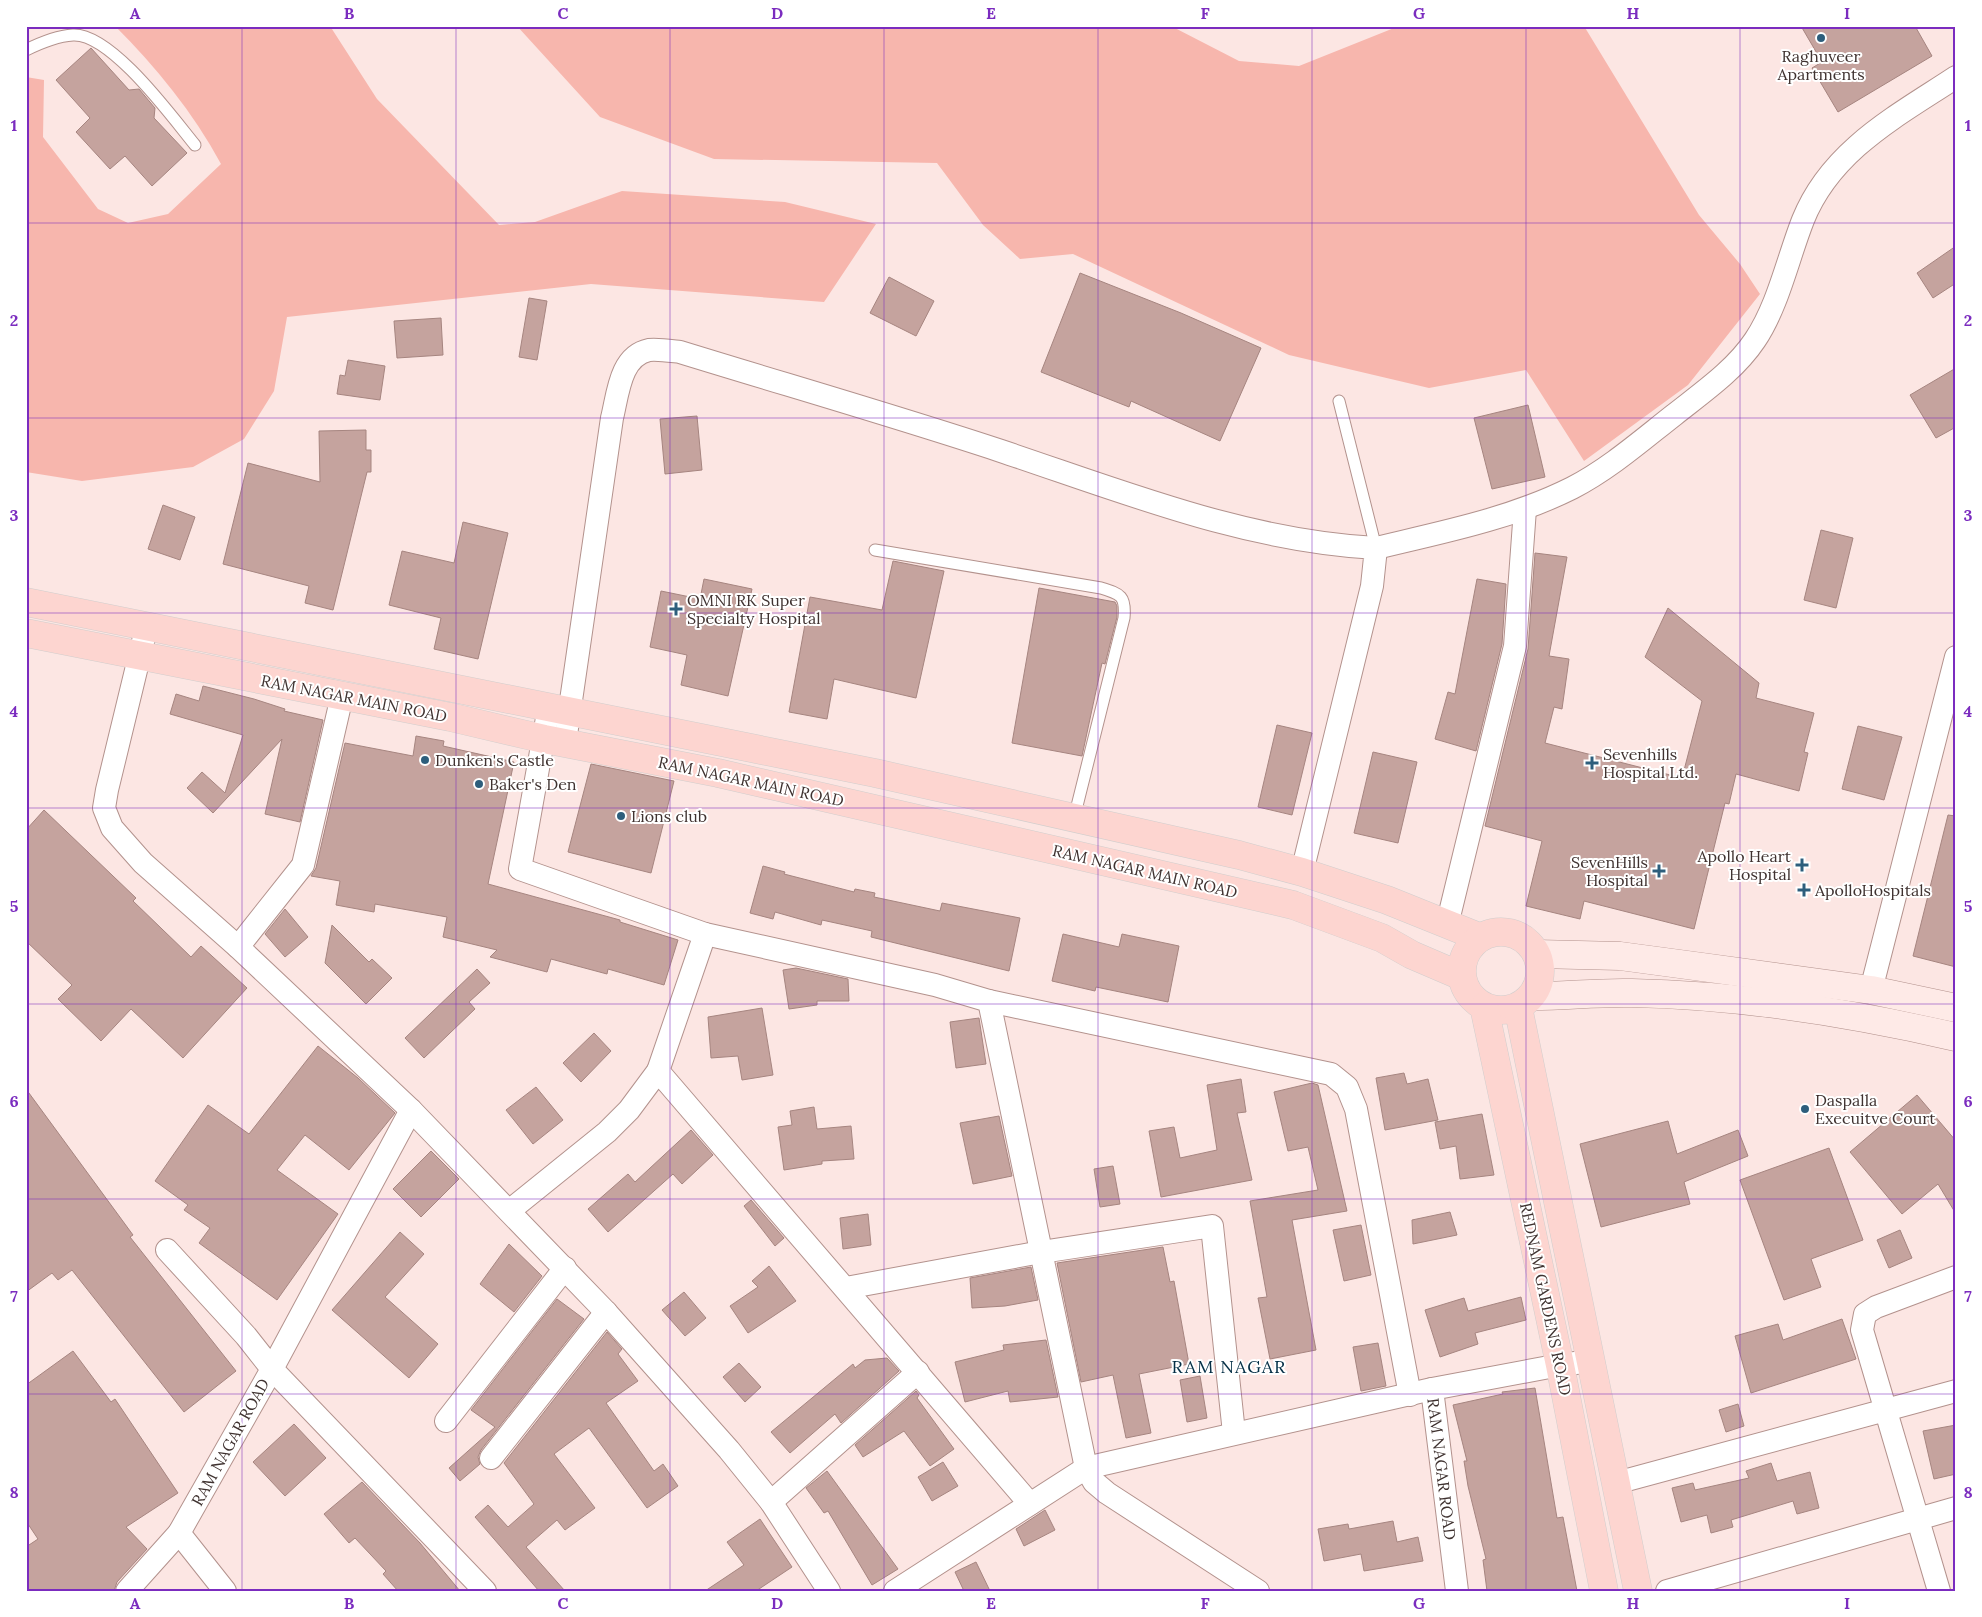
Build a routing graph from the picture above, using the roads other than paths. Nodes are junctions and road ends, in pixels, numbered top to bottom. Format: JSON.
{"nodes":[{"id":1,"x":66,"y":26,"type":"edge"},
{"id":2,"x":75,"y":35,"type":"junction"},
{"id":3,"x":26,"y":50,"type":"edge"},
{"id":4,"x":1956,"y":77,"type":"edge"},
{"id":5,"x":195,"y":145,"type":"dead end"},
{"id":6,"x":1339,"y":401,"type":"dead end"},
{"id":7,"x":1525,"y":509,"type":"junction"},
{"id":8,"x":1376,"y":548,"type":"junction"},
{"id":9,"x":875,"y":550,"type":"dead end"},
{"id":10,"x":26,"y":602,"type":"edge"},
{"id":11,"x":147,"y":626,"type":"junction"},
{"id":12,"x":26,"y":633,"type":"edge"},
{"id":13,"x":140,"y":656,"type":"junction"},
{"id":14,"x":1956,"y":656,"type":"edge"},
{"id":15,"x":342,"y":696,"type":"junction"},
{"id":16,"x":559,"y":709,"type":"junction"},
{"id":17,"x":555,"y":741,"type":"junction"},
{"id":18,"x":1074,"y":818,"type":"junction"},
{"id":19,"x":1302,"y":872,"type":"junction"},
{"id":20,"x":1447,"y":924,"type":"junction"},
{"id":21,"x":705,"y":934,"type":"junction"},
{"id":22,"x":1479,"y":937,"type":"junction"},
{"id":23,"x":238,"y":948,"type":"junction"},
{"id":24,"x":1537,"y":954,"type":"junction"},
{"id":25,"x":1461,"y":976,"type":"junction"},
{"id":26,"x":1871,"y":990,"type":"junction"},
{"id":27,"x":989,"y":1001,"type":"junction"},
{"id":28,"x":1525,"y":1001,"type":"junction"},
{"id":29,"x":1484,"y":1007,"type":"junction"},
{"id":30,"x":1956,"y":1008,"type":"edge"},
{"id":31,"x":1956,"y":1037,"type":"edge"},
{"id":32,"x":658,"y":1071,"type":"junction"},
{"id":33,"x":411,"y":1110,"type":"junction"},
{"id":34,"x":510,"y":1211,"type":"junction"},
{"id":35,"x":167,"y":1250,"type":"dead end"},
{"id":36,"x":1041,"y":1252,"type":"junction"},
{"id":37,"x":565,"y":1268,"type":"junction"},
{"id":38,"x":1956,"y":1277,"type":"edge"},
{"id":39,"x":846,"y":1288,"type":"junction"},
{"id":40,"x":606,"y":1312,"type":"junction"},
{"id":41,"x":1591,"y":1362,"type":"junction"},
{"id":42,"x":1560,"y":1365,"type":"junction"},
{"id":43,"x":272,"y":1369,"type":"junction"},
{"id":44,"x":918,"y":1372,"type":"junction"},
{"id":45,"x":1432,"y":1389,"type":"junction"},
{"id":46,"x":1956,"y":1391,"type":"edge"},
{"id":47,"x":1410,"y":1395,"type":"junction"},
{"id":48,"x":1886,"y":1408,"type":"junction"},
{"id":49,"x":446,"y":1422,"type":"dead end"},
{"id":50,"x":1234,"y":1433,"type":"junction"},
{"id":51,"x":491,"y":1458,"type":"dead end"},
{"id":52,"x":1086,"y":1468,"type":"junction"},
{"id":53,"x":1616,"y":1483,"type":"junction"},
{"id":54,"x":770,"y":1502,"type":"junction"},
{"id":55,"x":1030,"y":1504,"type":"junction"},
{"id":56,"x":1956,"y":1508,"type":"edge"},
{"id":57,"x":1919,"y":1518,"type":"junction"},
{"id":58,"x":179,"y":1533,"type":"junction"},
{"id":59,"x":127,"y":1591,"type":"edge"},
{"id":60,"x":225,"y":1591,"type":"edge"},
{"id":61,"x":485,"y":1591,"type":"edge"},
{"id":62,"x":829,"y":1591,"type":"edge"},
{"id":63,"x":895,"y":1591,"type":"edge"},
{"id":64,"x":1258,"y":1591,"type":"edge"},
{"id":65,"x":1457,"y":1591,"type":"edge"},
{"id":66,"x":1604,"y":1591,"type":"edge"},
{"id":67,"x":1638,"y":1591,"type":"edge"},
{"id":68,"x":1667,"y":1591,"type":"edge"},
{"id":69,"x":1939,"y":1591,"type":"edge"}],
"edges":[{"from":1,"to":2,"type":"lane"},
{"from":2,"to":3,"type":"lane"},
{"from":2,"to":5,"type":"lane"},
{"from":4,"to":7,"type":"street"},
{"from":6,"to":8,"type":"lane"},
{"from":7,"to":8,"type":"street"},
{"from":7,"to":20,"type":"street"},
{"from":8,"to":16,"type":"street"},
{"from":8,"to":19,"type":"street"},
{"from":9,"to":18,"type":"lane"},
{"from":10,"to":11,"type":"main road"},
{"from":11,"to":13,"type":"street"},
{"from":11,"to":16,"type":"main road"},
{"from":12,"to":13,"type":"main road","name":"RAM NAGAR MAIN ROAD"},
{"from":13,"to":15,"type":"main road","name":"RAM NAGAR MAIN ROAD"},
{"from":13,"to":23,"type":"street"},
{"from":14,"to":26,"type":"street"},
{"from":15,"to":17,"type":"main road","name":"RAM NAGAR MAIN ROAD"},
{"from":15,"to":23,"type":"street"},
{"from":16,"to":17,"type":"street"},
{"from":16,"to":18,"type":"main road"},
{"from":17,"to":21,"type":"street"},
{"from":17,"to":25,"type":"main road","name":"RAM NAGAR MAIN ROAD"},
{"from":18,"to":19,"type":"main road"},
{"from":19,"to":20,"type":"main road"},
{"from":20,"to":22,"type":"main road"},
{"from":21,"to":27,"type":"street"},
{"from":21,"to":32,"type":"street"},
{"from":22,"to":24,"type":"main road"},
{"from":22,"to":25,"type":"main road"},
{"from":23,"to":33,"type":"street"},
{"from":24,"to":26,"type":"main road"},
{"from":24,"to":28,"type":"main road"},
{"from":25,"to":29,"type":"main road"},
{"from":26,"to":30,"type":"main road"},
{"from":27,"to":36,"type":"street"},
{"from":27,"to":47,"type":"street"},
{"from":28,"to":29,"type":"main road"},
{"from":28,"to":31,"type":"main road"},
{"from":28,"to":41,"type":"main road","name":"REDNAM GARDENS ROAD"},
{"from":29,"to":42,"type":"main road","name":"REDNAM GARDENS ROAD"},
{"from":32,"to":34,"type":"street"},
{"from":32,"to":39,"type":"street"},
{"from":33,"to":34,"type":"street"},
{"from":33,"to":43,"type":"street"},
{"from":34,"to":37,"type":"street"},
{"from":35,"to":43,"type":"street","name":"RAM NAGAR ROAD"},
{"from":36,"to":39,"type":"street"},
{"from":36,"to":50,"type":"street"},
{"from":36,"to":52,"type":"street"},
{"from":37,"to":40,"type":"street"},
{"from":37,"to":49,"type":"street"},
{"from":38,"to":48,"type":"street"},
{"from":39,"to":44,"type":"street"},
{"from":40,"to":51,"type":"street"},
{"from":40,"to":54,"type":"street"},
{"from":41,"to":42,"type":"street","name":"RAM NAGAR ROAD"},
{"from":41,"to":53,"type":"main road","name":"REDNAM GARDENS ROAD"},
{"from":42,"to":45,"type":"street","name":"RAM NAGAR ROAD"},
{"from":42,"to":66,"type":"main road","name":"REDNAM GARDENS ROAD"},
{"from":43,"to":58,"type":"street","name":"RAM NAGAR ROAD"},
{"from":43,"to":61,"type":"street"},
{"from":44,"to":54,"type":"street"},
{"from":44,"to":55,"type":"street"},
{"from":45,"to":47,"type":"street"},
{"from":45,"to":65,"type":"street","name":"RAM NAGAR ROAD"},
{"from":46,"to":48,"type":"street"},
{"from":47,"to":50,"type":"street"},
{"from":48,"to":53,"type":"street"},
{"from":48,"to":57,"type":"street"},
{"from":50,"to":52,"type":"street"},
{"from":52,"to":55,"type":"street"},
{"from":52,"to":64,"type":"street"},
{"from":53,"to":67,"type":"main road","name":"REDNAM GARDENS ROAD"},
{"from":54,"to":62,"type":"street"},
{"from":55,"to":63,"type":"street"},
{"from":56,"to":57,"type":"street"},
{"from":57,"to":68,"type":"street"},
{"from":57,"to":69,"type":"street"},
{"from":58,"to":59,"type":"street","name":"RAM NAGAR ROAD"},
{"from":58,"to":60,"type":"street"}]}
